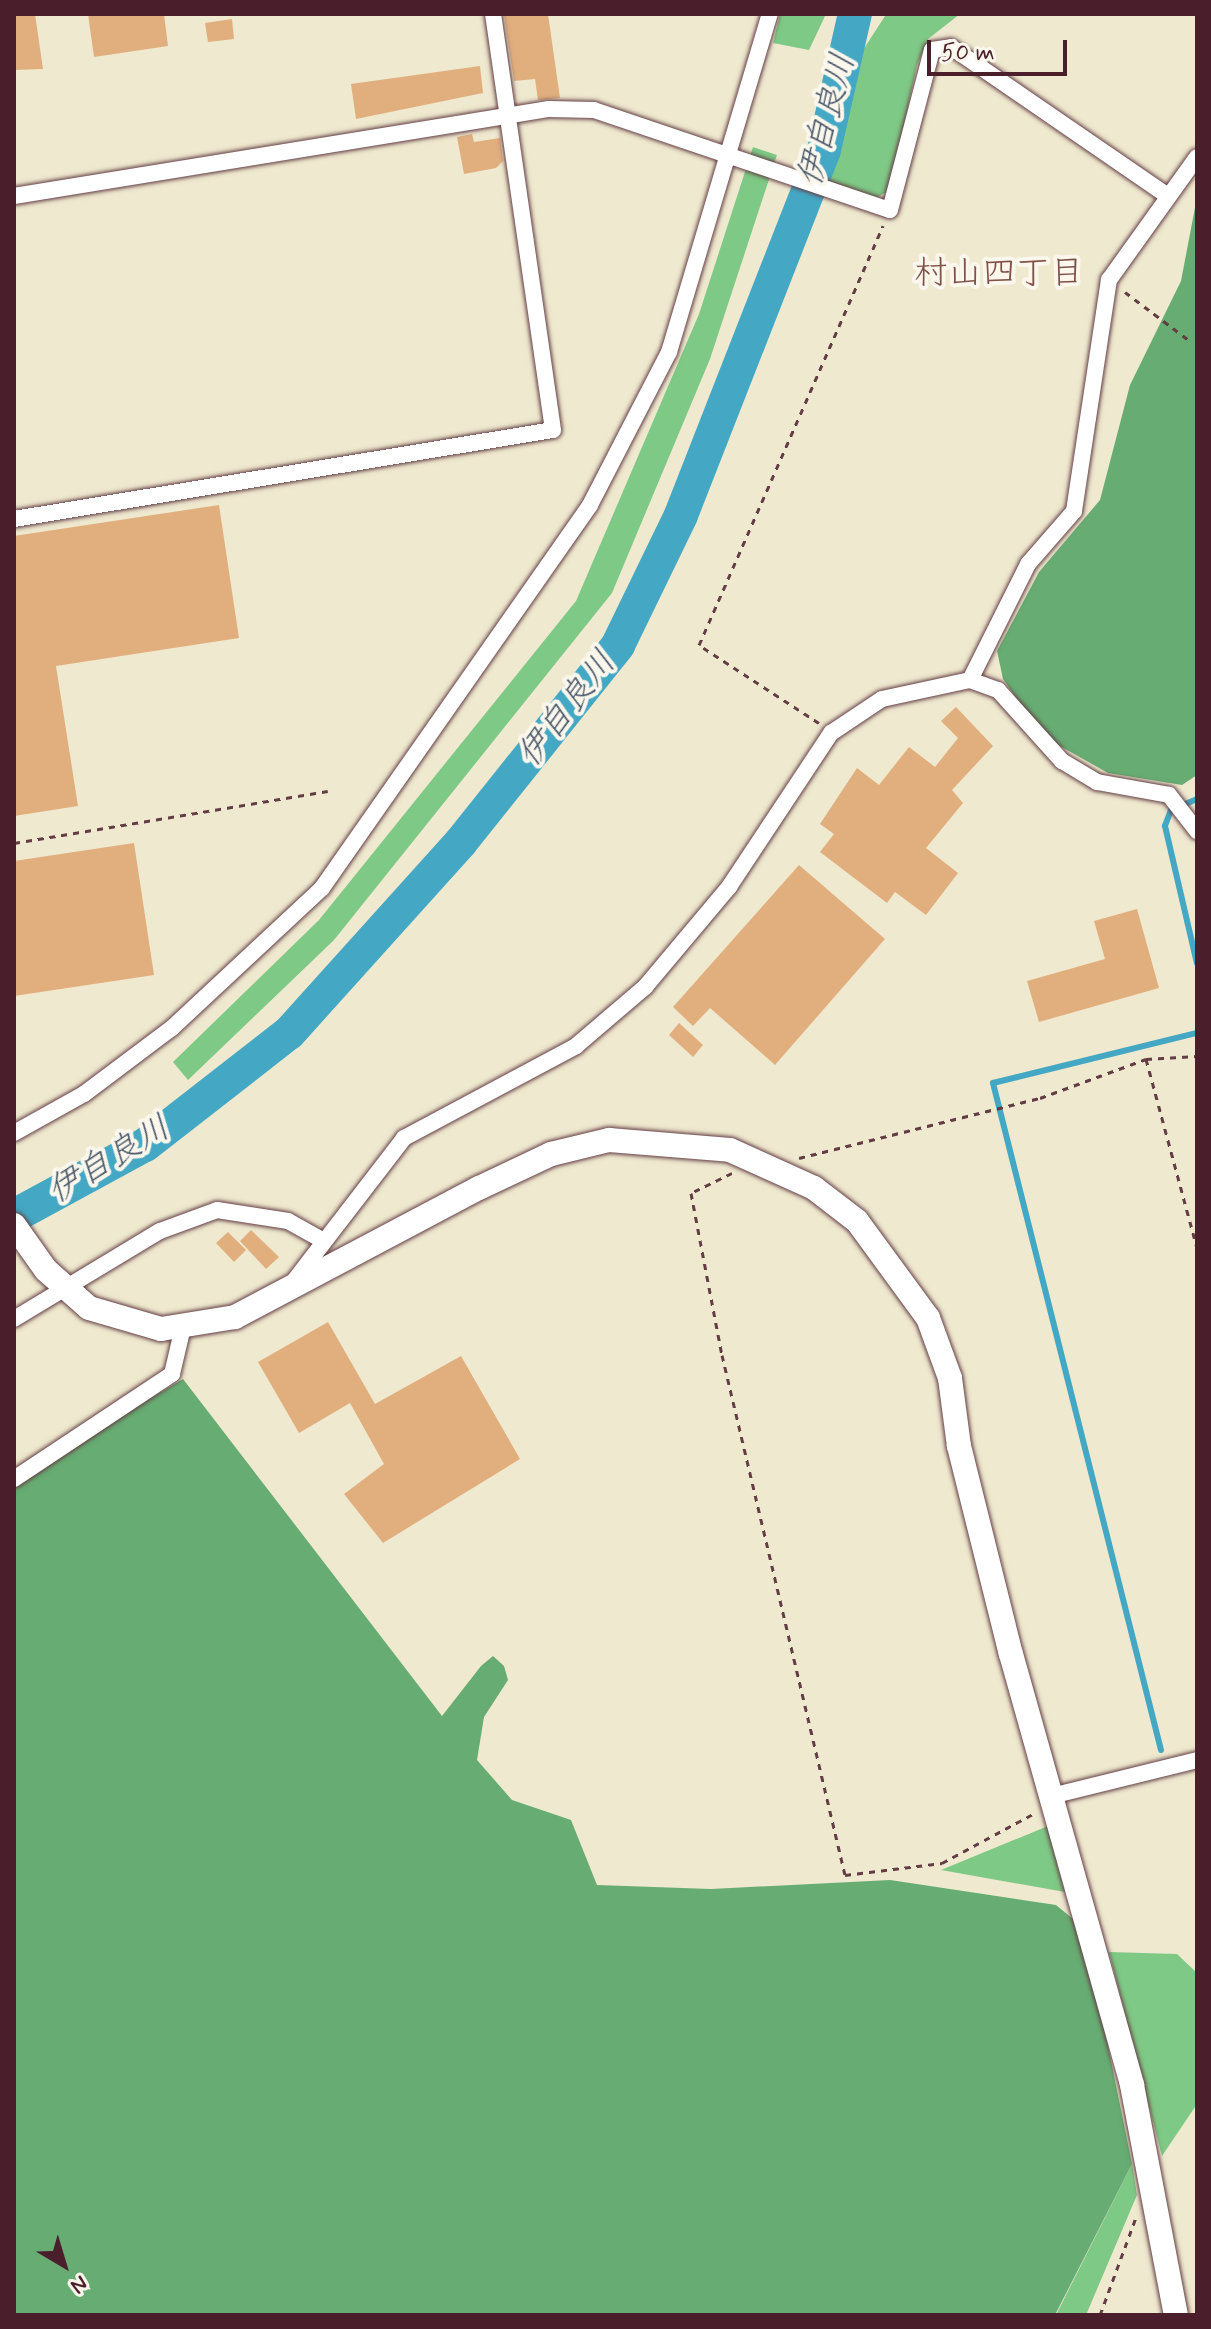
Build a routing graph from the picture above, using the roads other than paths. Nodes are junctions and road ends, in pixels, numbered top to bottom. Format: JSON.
{"nodes":[{"id":1,"x":493,"y":14,"type":"edge"},
{"id":2,"x":770,"y":14,"type":"edge"},
{"id":3,"x":507,"y":117,"type":"junction"},
{"id":4,"x":1197,"y":157,"type":"edge"},
{"id":5,"x":731,"y":158,"type":"junction"},
{"id":6,"x":14,"y":196,"type":"edge"},
{"id":7,"x":1168,"y":196,"type":"junction"},
{"id":8,"x":14,"y":519,"type":"edge"},
{"id":9,"x":970,"y":680,"type":"junction"},
{"id":10,"x":1197,"y":831,"type":"edge"},
{"id":11,"x":14,"y":1133,"type":"edge"},
{"id":12,"x":14,"y":1225,"type":"edge"},
{"id":13,"x":324,"y":1241,"type":"junction"},
{"id":14,"x":64,"y":1288,"type":"junction"},
{"id":15,"x":286,"y":1295,"type":"junction"},
{"id":16,"x":14,"y":1319,"type":"edge"},
{"id":17,"x":183,"y":1327,"type":"junction"},
{"id":18,"x":14,"y":1479,"type":"edge"},
{"id":19,"x":1197,"y":1760,"type":"edge"},
{"id":20,"x":1055,"y":1798,"type":"junction"},
{"id":21,"x":1176,"y":2315,"type":"edge"}],
"edges":[{"from":1,"to":3,"type":"street"},
{"from":2,"to":5,"type":"street"},
{"from":3,"to":5,"type":"street"},
{"from":3,"to":6,"type":"street"},
{"from":3,"to":8,"type":"street"},
{"from":4,"to":7,"type":"street"},
{"from":5,"to":7,"type":"street"},
{"from":5,"to":11,"type":"street"},
{"from":7,"to":9,"type":"street"},
{"from":9,"to":10,"type":"street"},
{"from":9,"to":13,"type":"street"},
{"from":12,"to":14,"type":"street"},
{"from":13,"to":14,"type":"street"},
{"from":13,"to":15,"type":"street"},
{"from":14,"to":16,"type":"street"},
{"from":14,"to":17,"type":"street"},
{"from":15,"to":17,"type":"street"},
{"from":15,"to":20,"type":"street"},
{"from":17,"to":18,"type":"street"},
{"from":19,"to":20,"type":"street"},
{"from":20,"to":21,"type":"street"}]}
